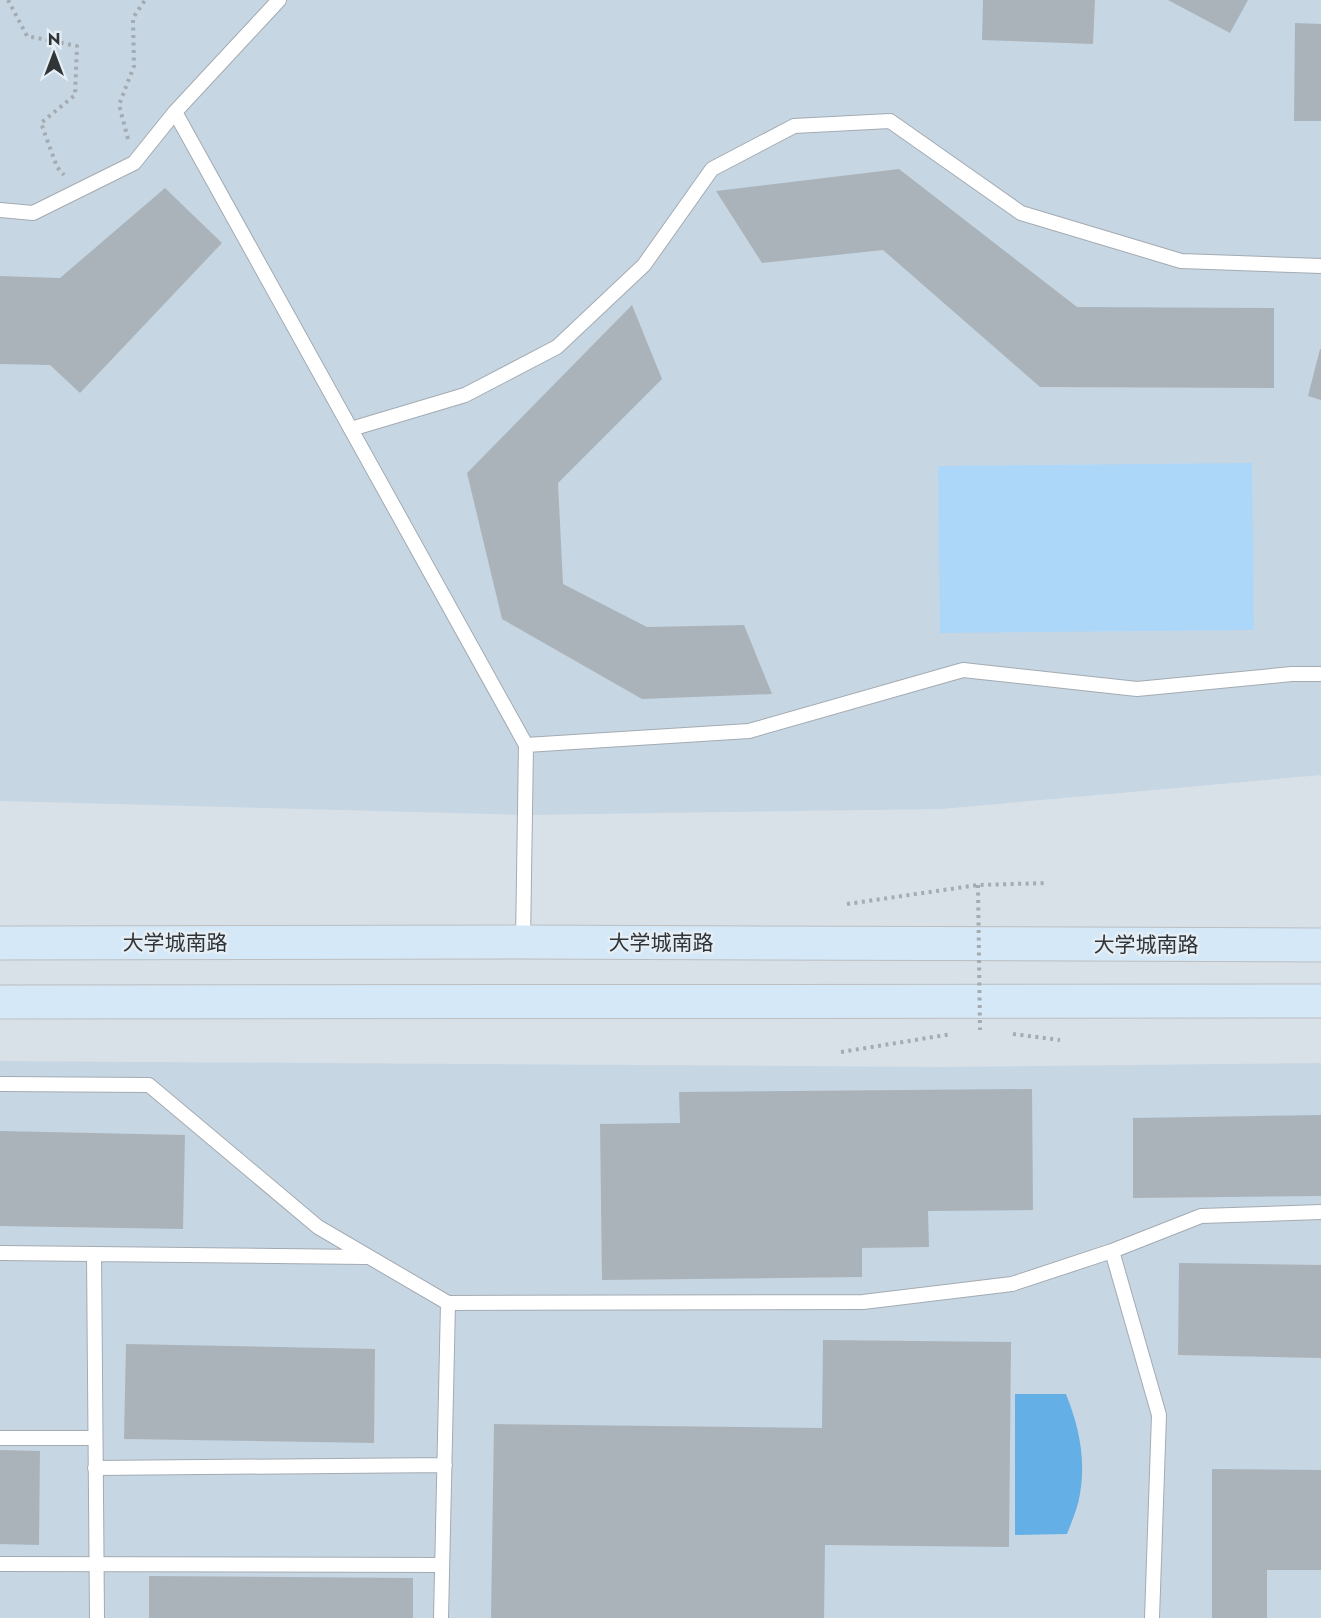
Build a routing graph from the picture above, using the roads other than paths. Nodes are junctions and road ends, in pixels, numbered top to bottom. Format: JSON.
{"nodes":[{"id":1,"x":279,"y":0,"type":"edge"},
{"id":2,"x":175,"y":112,"type":"junction"},
{"id":3,"x":0,"y":210,"type":"edge"},
{"id":4,"x":1321,"y":266,"type":"edge"},
{"id":5,"x":351,"y":429,"type":"junction"},
{"id":6,"x":1321,"y":674,"type":"edge"},
{"id":7,"x":526,"y":745,"type":"junction"},
{"id":8,"x":523,"y":942,"type":"junction"},
{"id":9,"x":0,"y":944,"type":"edge"},
{"id":10,"x":1321,"y":945,"type":"edge"},
{"id":11,"x":1321,"y":1000,"type":"edge"},
{"id":12,"x":0,"y":1002,"type":"edge"},
{"id":13,"x":0,"y":1084,"type":"edge"},
{"id":14,"x":1321,"y":1212,"type":"edge"},
{"id":15,"x":1112,"y":1251,"type":"junction"},
{"id":16,"x":0,"y":1253,"type":"edge"},
{"id":17,"x":94,"y":1254,"type":"junction"},
{"id":18,"x":370,"y":1257,"type":"junction"},
{"id":19,"x":448,"y":1303,"type":"junction"},
{"id":20,"x":0,"y":1438,"type":"edge"},
{"id":21,"x":95,"y":1438,"type":"junction"},
{"id":22,"x":445,"y":1465,"type":"junction"},
{"id":23,"x":95,"y":1468,"type":"junction"},
{"id":24,"x":0,"y":1564,"type":"edge"},
{"id":25,"x":96,"y":1564,"type":"junction"},
{"id":26,"x":442,"y":1566,"type":"junction"},
{"id":27,"x":96,"y":1618,"type":"edge"},
{"id":28,"x":441,"y":1618,"type":"edge"},
{"id":29,"x":1152,"y":1618,"type":"edge"}],
"edges":[{"from":1,"to":2,"type":"lane"},
{"from":2,"to":3,"type":"lane"},
{"from":2,"to":5,"type":"lane"},
{"from":4,"to":5,"type":"lane"},
{"from":5,"to":7,"type":"lane"},
{"from":6,"to":7,"type":"lane"},
{"from":7,"to":8,"type":"lane"},
{"from":8,"to":9,"type":"main road","name":"大学城南路"},
{"from":8,"to":10,"type":"main road","name":"大学城南路"},
{"from":11,"to":12,"type":"main road"},
{"from":13,"to":18,"type":"lane"},
{"from":14,"to":15,"type":"lane"},
{"from":15,"to":19,"type":"lane"},
{"from":15,"to":29,"type":"lane"},
{"from":16,"to":17,"type":"lane"},
{"from":17,"to":18,"type":"lane"},
{"from":17,"to":21,"type":"lane"},
{"from":18,"to":19,"type":"lane"},
{"from":19,"to":22,"type":"lane"},
{"from":20,"to":21,"type":"lane"},
{"from":21,"to":23,"type":"lane"},
{"from":22,"to":23,"type":"lane"},
{"from":22,"to":26,"type":"lane"},
{"from":23,"to":25,"type":"lane"},
{"from":24,"to":25,"type":"lane"},
{"from":25,"to":26,"type":"lane"},
{"from":25,"to":27,"type":"lane"},
{"from":26,"to":28,"type":"lane"}]}
